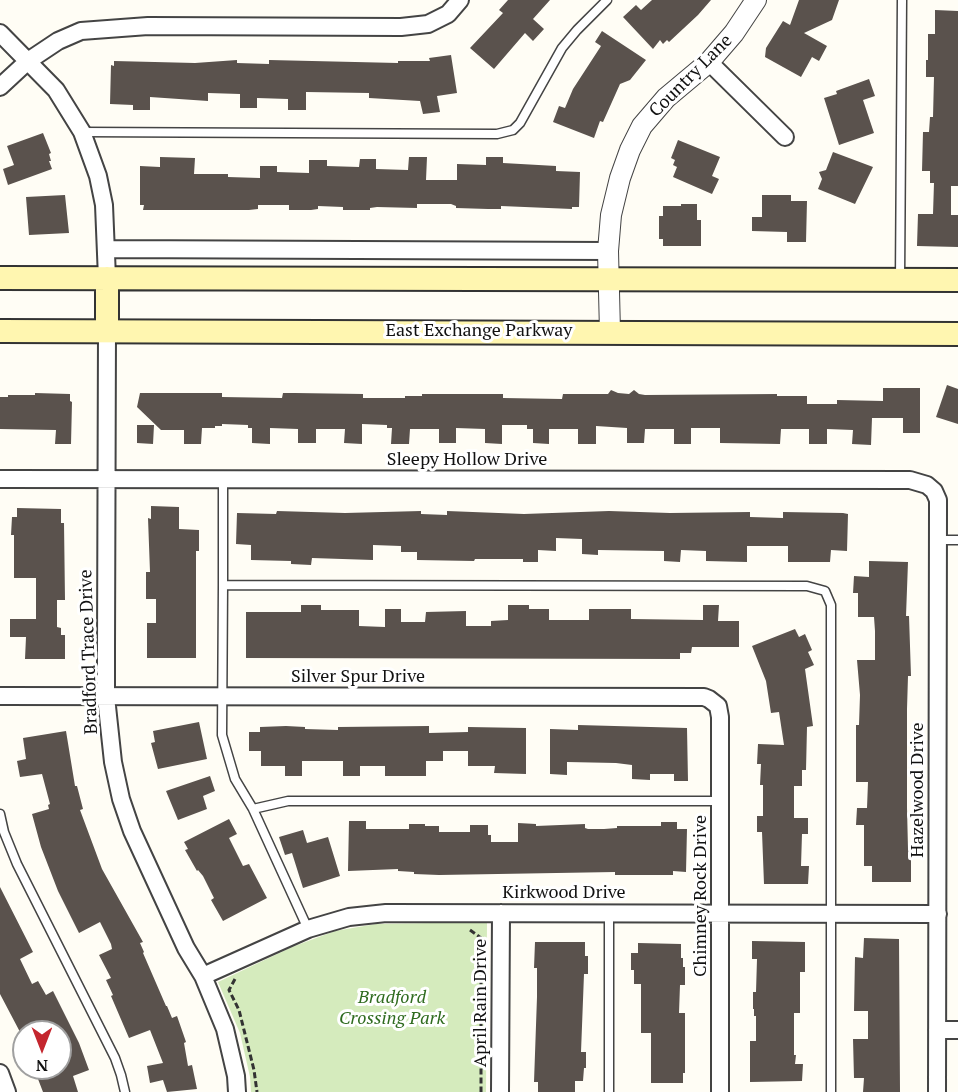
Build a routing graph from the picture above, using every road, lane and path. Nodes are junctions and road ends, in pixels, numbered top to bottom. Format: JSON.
{"nodes":[{"id":1,"x":460,"y":0,"type":"edge"},
{"id":2,"x":607,"y":0,"type":"edge"},
{"id":3,"x":756,"y":0,"type":"edge"},
{"id":4,"x":902,"y":0,"type":"edge"},
{"id":5,"x":0,"y":33,"type":"edge"},
{"id":6,"x":28,"y":61,"type":"junction"},
{"id":7,"x":709,"y":62,"type":"junction"},
{"id":8,"x":0,"y":87,"type":"edge"},
{"id":9,"x":82,"y":132,"type":"junction"},
{"id":10,"x":785,"y":137,"type":"dead end"},
{"id":11,"x":107,"y":249,"type":"junction"},
{"id":12,"x":608,"y":250,"type":"junction"},
{"id":13,"x":0,"y":278,"type":"edge"},
{"id":14,"x":107,"y":278,"type":"junction"},
{"id":15,"x":609,"y":279,"type":"junction"},
{"id":16,"x":900,"y":280,"type":"junction"},
{"id":17,"x":958,"y":280,"type":"edge"},
{"id":18,"x":0,"y":331,"type":"edge"},
{"id":19,"x":107,"y":331,"type":"junction"},
{"id":20,"x":610,"y":332,"type":"junction"},
{"id":21,"x":958,"y":334,"type":"edge"},
{"id":22,"x":0,"y":479,"type":"edge"},
{"id":23,"x":106,"y":479,"type":"junction"},
{"id":24,"x":222,"y":479,"type":"junction"},
{"id":25,"x":931,"y":489,"type":"joint"},
{"id":26,"x":938,"y":540,"type":"junction"},
{"id":27,"x":958,"y":540,"type":"edge"},
{"id":28,"x":222,"y":585,"type":"junction"},
{"id":29,"x":0,"y":696,"type":"edge"},
{"id":30,"x":106,"y":697,"type":"junction"},
{"id":31,"x":220,"y":697,"type":"junction"},
{"id":32,"x":714,"y":702,"type":"joint"},
{"id":33,"x":720,"y":801,"type":"junction"},
{"id":34,"x":253,"y":809,"type":"junction"},
{"id":35,"x":0,"y":814,"type":"edge"},
{"id":36,"x":720,"y":912,"type":"junction"},
{"id":37,"x":501,"y":913,"type":"junction"},
{"id":38,"x":609,"y":913,"type":"junction"},
{"id":39,"x":831,"y":914,"type":"junction"},
{"id":40,"x":938,"y":914,"type":"junction"},
{"id":41,"x":467,"y":927,"type":"dead end"},
{"id":42,"x":309,"y":928,"type":"junction"},
{"id":43,"x":202,"y":976,"type":"junction"},
{"id":44,"x":236,"y":977,"type":"dead end"},
{"id":45,"x":938,"y":1030,"type":"junction"},
{"id":46,"x":958,"y":1030,"type":"edge"},
{"id":47,"x":0,"y":1073,"type":"edge"},
{"id":48,"x":7,"y":1092,"type":"edge"},
{"id":49,"x":125,"y":1092,"type":"edge"},
{"id":50,"x":237,"y":1092,"type":"edge"},
{"id":51,"x":257,"y":1092,"type":"edge"},
{"id":52,"x":481,"y":1092,"type":"edge"},
{"id":53,"x":500,"y":1092,"type":"edge"},
{"id":54,"x":609,"y":1092,"type":"edge"},
{"id":55,"x":720,"y":1092,"type":"edge"},
{"id":56,"x":831,"y":1092,"type":"edge"},
{"id":57,"x":937,"y":1092,"type":"edge"}],
"edges":[{"from":1,"to":6,"type":"street"},
{"from":2,"to":9,"type":"lane"},
{"from":3,"to":7,"type":"street","name":"Country Lane"},
{"from":4,"to":16,"type":"lane"},
{"from":5,"to":6,"type":"street"},
{"from":6,"to":8,"type":"street"},
{"from":6,"to":9,"type":"street"},
{"from":7,"to":10,"type":"street"},
{"from":7,"to":12,"type":"street","name":"Country Lane"},
{"from":9,"to":11,"type":"street"},
{"from":11,"to":12,"type":"street"},
{"from":11,"to":14,"type":"street"},
{"from":12,"to":15,"type":"street","name":"Country Lane"},
{"from":13,"to":14,"type":"main road"},
{"from":14,"to":15,"type":"main road"},
{"from":14,"to":19,"type":"main road"},
{"from":15,"to":16,"type":"main road"},
{"from":15,"to":20,"type":"street","name":"Country Lane"},
{"from":16,"to":17,"type":"main road"},
{"from":18,"to":19,"type":"main road","name":"East Exchange Parkway"},
{"from":19,"to":20,"type":"main road","name":"East Exchange Parkway"},
{"from":19,"to":23,"type":"street","name":"Bradford Trace Drive"},
{"from":20,"to":21,"type":"main road","name":"East Exchange Parkway"},
{"from":22,"to":23,"type":"street","name":"Sleepy Hollow Drive"},
{"from":23,"to":24,"type":"street","name":"Sleepy Hollow Drive"},
{"from":23,"to":30,"type":"street","name":"Bradford Trace Drive"},
{"from":24,"to":25,"type":"street","name":"Sleepy Hollow Drive"},
{"from":24,"to":28,"type":"lane"},
{"from":25,"to":26,"type":"street","name":"Hazelwood Drive"},
{"from":26,"to":27,"type":"lane"},
{"from":26,"to":40,"type":"street","name":"Hazelwood Drive"},
{"from":28,"to":31,"type":"lane"},
{"from":28,"to":39,"type":"lane"},
{"from":29,"to":30,"type":"street","name":"Silver Spur Drive"},
{"from":30,"to":31,"type":"street","name":"Silver Spur Drive"},
{"from":30,"to":43,"type":"street","name":"Bradford Trace Drive"},
{"from":31,"to":32,"type":"street","name":"Silver Spur Drive"},
{"from":31,"to":34,"type":"lane"},
{"from":32,"to":33,"type":"street","name":"Chimney Rock Drive"},
{"from":33,"to":34,"type":"lane"},
{"from":33,"to":36,"type":"street","name":"Chimney Rock Drive"},
{"from":34,"to":42,"type":"lane"},
{"from":35,"to":49,"type":"lane"},
{"from":36,"to":38,"type":"street","name":"Kirkwood Drive"},
{"from":36,"to":39,"type":"street","name":"Kirkwood Drive"},
{"from":36,"to":55,"type":"street","name":"Chimney Rock Drive"},
{"from":37,"to":38,"type":"street","name":"Kirkwood Drive"},
{"from":37,"to":42,"type":"street","name":"Kirkwood Drive"},
{"from":37,"to":53,"type":"street","name":"April Rain Drive"},
{"from":38,"to":54,"type":"lane"},
{"from":39,"to":40,"type":"street","name":"Kirkwood Drive"},
{"from":39,"to":56,"type":"lane"},
{"from":40,"to":45,"type":"street","name":"Hazelwood Drive"},
{"from":41,"to":52,"type":"path"},
{"from":42,"to":43,"type":"street","name":"Kirkwood Drive"},
{"from":43,"to":50,"type":"street","name":"Bradford Trace Drive"},
{"from":44,"to":51,"type":"path"},
{"from":45,"to":46,"type":"street"},
{"from":45,"to":57,"type":"street","name":"Hazelwood Drive"},
{"from":47,"to":48,"type":"street"}]}
